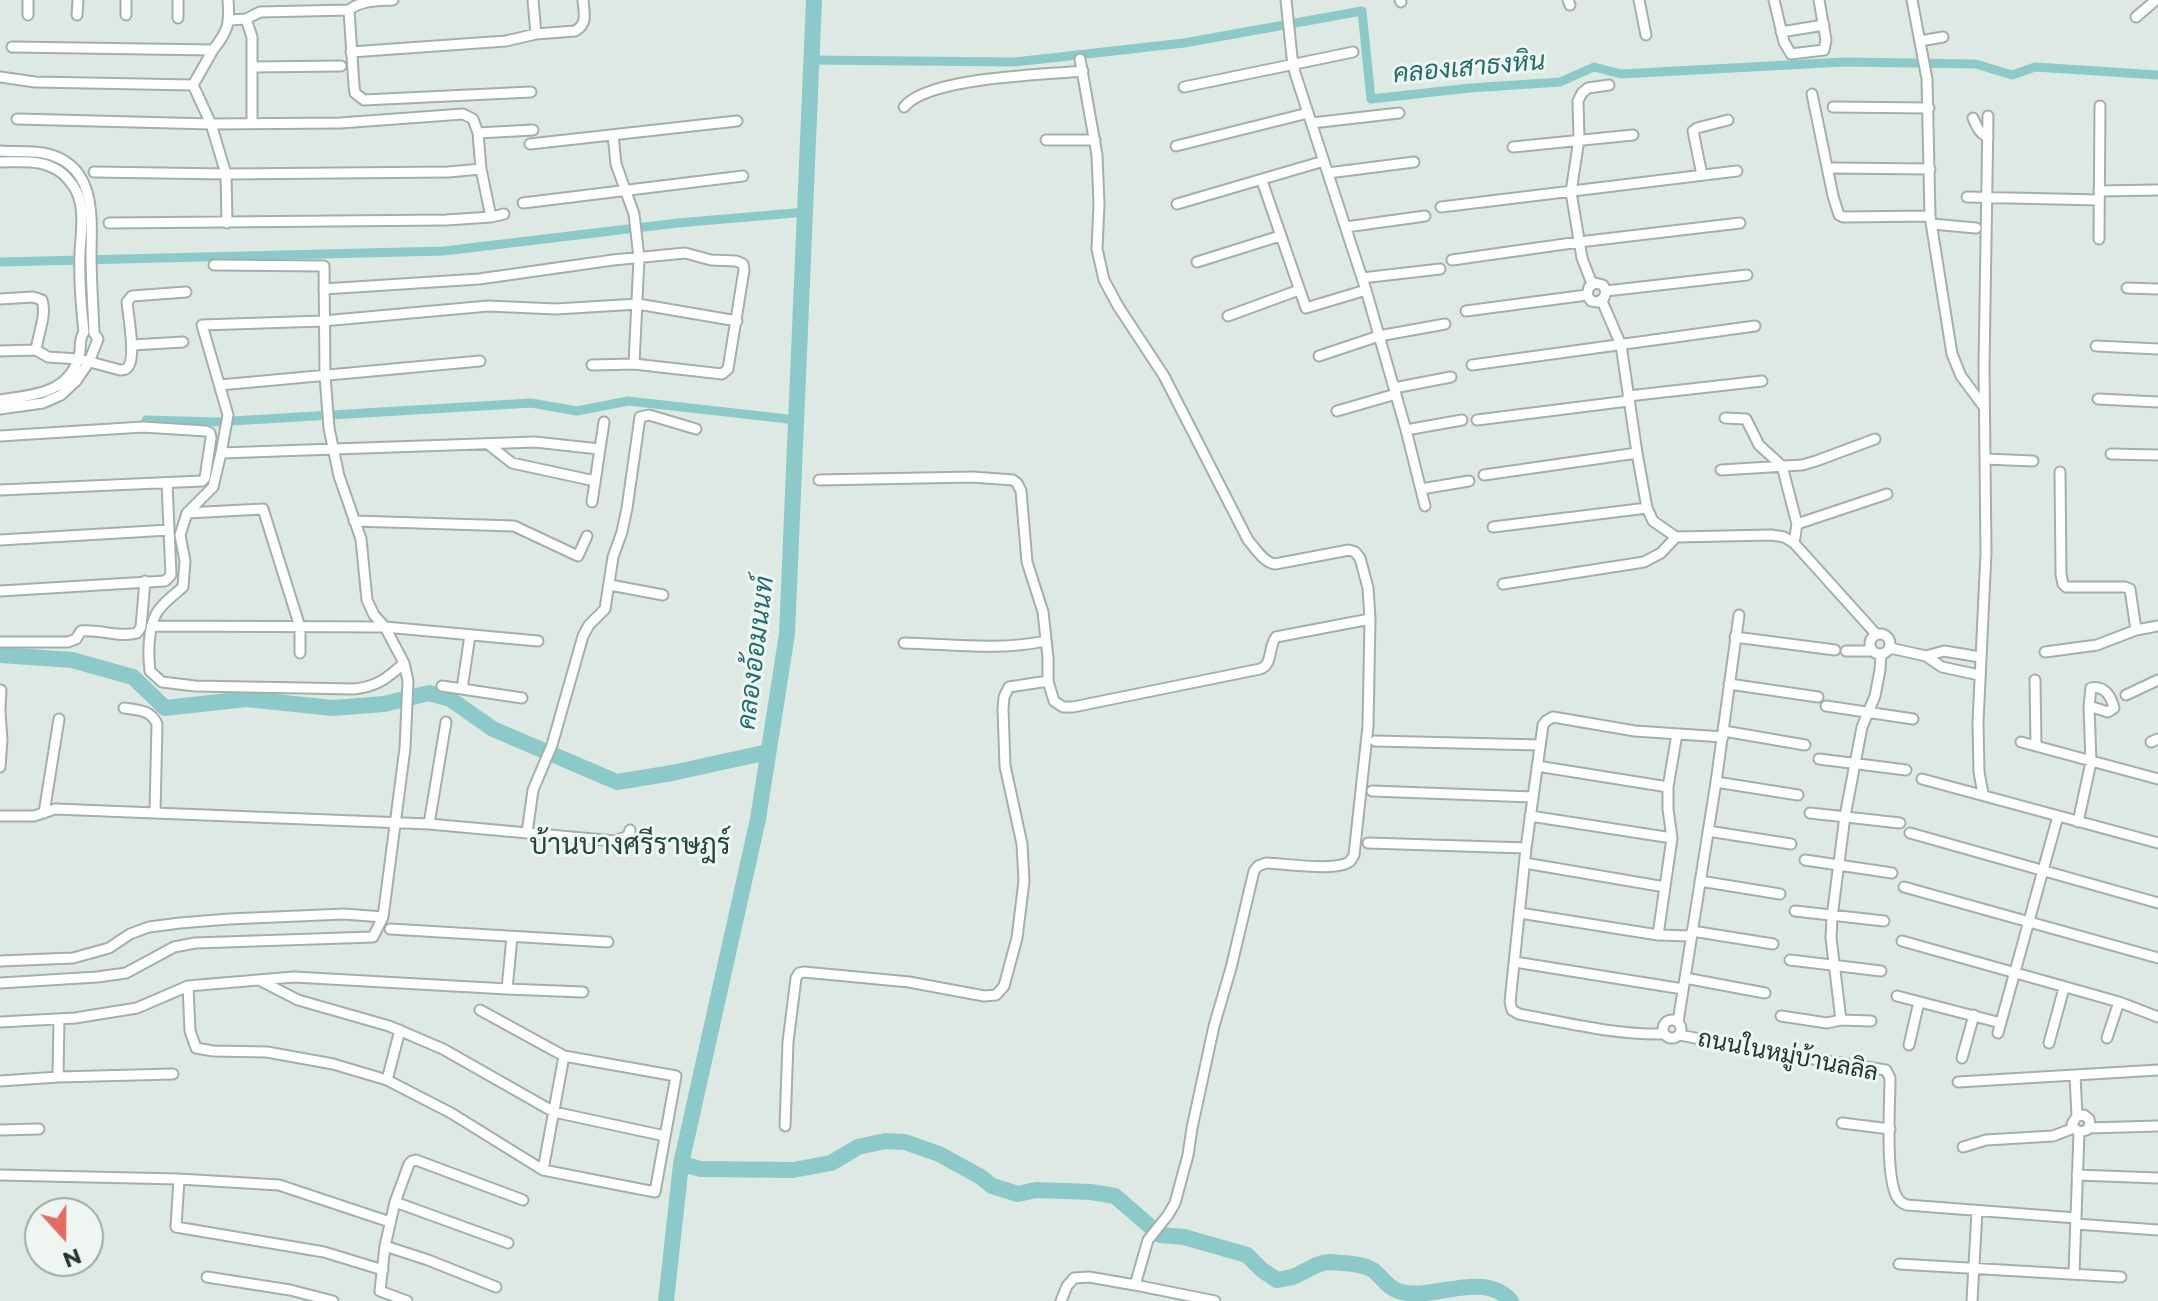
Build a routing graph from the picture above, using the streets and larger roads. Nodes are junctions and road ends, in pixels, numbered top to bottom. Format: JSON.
{"nodes":[{"id":1,"x":28,"y":0,"type":"edge"},
{"id":2,"x":78,"y":0,"type":"edge"},
{"id":3,"x":126,"y":0,"type":"edge"},
{"id":4,"x":178,"y":0,"type":"edge"},
{"id":5,"x":228,"y":0,"type":"edge"},
{"id":6,"x":393,"y":0,"type":"edge"},
{"id":7,"x":533,"y":0,"type":"edge"},
{"id":8,"x":583,"y":0,"type":"edge"},
{"id":9,"x":1639,"y":0,"type":"edge"},
{"id":10,"x":1774,"y":0,"type":"edge"},
{"id":11,"x":1819,"y":0,"type":"edge"},
{"id":12,"x":1912,"y":0,"type":"edge"},
{"id":13,"x":2156,"y":0,"type":"edge"},
{"id":14,"x":1287,"y":6,"type":"edge"},
{"id":15,"x":349,"y":10,"type":"junction"},
{"id":16,"x":28,"y":15,"type":"dead end"},
{"id":17,"x":77,"y":15,"type":"dead end"},
{"id":18,"x":126,"y":15,"type":"dead end"},
{"id":19,"x":2136,"y":17,"type":"dead end"},
{"id":20,"x":178,"y":18,"type":"dead end"},
{"id":21,"x":246,"y":19,"type":"junction"},
{"id":22,"x":230,"y":20,"type":"junction"},
{"id":23,"x":1824,"y":25,"type":"junction"},
{"id":24,"x":1781,"y":32,"type":"junction"},
{"id":25,"x":536,"y":34,"type":"junction"},
{"id":26,"x":1646,"y":35,"type":"dead end"},
{"id":27,"x":1943,"y":37,"type":"dead end"},
{"id":28,"x":1920,"y":41,"type":"junction"},
{"id":29,"x":12,"y":47,"type":"dead end"},
{"id":30,"x":213,"y":50,"type":"junction"},
{"id":31,"x":351,"y":52,"type":"junction"},
{"id":32,"x":1353,"y":52,"type":"dead end"},
{"id":33,"x":1080,"y":59,"type":"dead end"},
{"id":34,"x":1293,"y":63,"type":"junction"},
{"id":35,"x":341,"y":66,"type":"dead end"},
{"id":36,"x":253,"y":67,"type":"junction"},
{"id":37,"x":1083,"y":71,"type":"junction"},
{"id":38,"x":0,"y":77,"type":"edge"},
{"id":39,"x":193,"y":85,"type":"junction"},
{"id":40,"x":1609,"y":85,"type":"dead end"},
{"id":41,"x":1184,"y":87,"type":"dead end"},
{"id":42,"x":531,"y":92,"type":"dead end"},
{"id":43,"x":1812,"y":94,"type":"dead end"},
{"id":44,"x":2100,"y":106,"type":"dead end"},
{"id":45,"x":904,"y":107,"type":"dead end"},
{"id":46,"x":1833,"y":107,"type":"dead end"},
{"id":47,"x":1929,"y":108,"type":"junction"},
{"id":48,"x":1399,"y":113,"type":"dead end"},
{"id":49,"x":1988,"y":116,"type":"dead end"},
{"id":50,"x":1310,"y":118,"type":"junction"},
{"id":51,"x":1973,"y":118,"type":"dead end"},
{"id":52,"x":17,"y":119,"type":"dead end"},
{"id":53,"x":1728,"y":120,"type":"dead end"},
{"id":54,"x":737,"y":121,"type":"dead end"},
{"id":55,"x":252,"y":123,"type":"junction"},
{"id":56,"x":211,"y":124,"type":"junction"},
{"id":57,"x":533,"y":130,"type":"dead end"},
{"id":58,"x":478,"y":133,"type":"junction"},
{"id":59,"x":613,"y":135,"type":"junction"},
{"id":60,"x":1633,"y":135,"type":"dead end"},
{"id":61,"x":1988,"y":137,"type":"junction"},
{"id":62,"x":1579,"y":139,"type":"junction"},
{"id":63,"x":1046,"y":140,"type":"dead end"},
{"id":64,"x":1095,"y":140,"type":"junction"},
{"id":65,"x":530,"y":144,"type":"dead end"},
{"id":66,"x":1176,"y":146,"type":"dead end"},
{"id":67,"x":1513,"y":147,"type":"dead end"},
{"id":68,"x":3,"y":157,"type":"edge"},
{"id":69,"x":1324,"y":161,"type":"junction"},
{"id":70,"x":1414,"y":162,"type":"dead end"},
{"id":71,"x":1833,"y":168,"type":"dead end"},
{"id":72,"x":481,"y":169,"type":"junction"},
{"id":73,"x":1930,"y":169,"type":"junction"},
{"id":74,"x":1737,"y":171,"type":"dead end"},
{"id":75,"x":94,"y":172,"type":"dead end"},
{"id":76,"x":1328,"y":173,"type":"junction"},
{"id":77,"x":226,"y":174,"type":"junction"},
{"id":78,"x":1702,"y":175,"type":"junction"},
{"id":79,"x":743,"y":176,"type":"dead end"},
{"id":80,"x":1262,"y":181,"type":"junction"},
{"id":81,"x":627,"y":189,"type":"junction"},
{"id":82,"x":2157,"y":190,"type":"edge"},
{"id":83,"x":1571,"y":192,"type":"junction"},
{"id":84,"x":2099,"y":195,"type":"junction"},
{"id":85,"x":1967,"y":197,"type":"dead end"},
{"id":86,"x":1987,"y":197,"type":"junction"},
{"id":87,"x":523,"y":203,"type":"dead end"},
{"id":88,"x":1177,"y":204,"type":"dead end"},
{"id":89,"x":1441,"y":207,"type":"dead end"},
{"id":90,"x":504,"y":214,"type":"dead end"},
{"id":91,"x":1425,"y":216,"type":"dead end"},
{"id":92,"x":491,"y":217,"type":"junction"},
{"id":93,"x":87,"y":219,"type":"junction"},
{"id":94,"x":1931,"y":220,"type":"junction"},
{"id":95,"x":109,"y":223,"type":"dead end"},
{"id":96,"x":227,"y":223,"type":"junction"},
{"id":97,"x":1740,"y":223,"type":"dead end"},
{"id":98,"x":1346,"y":227,"type":"junction"},
{"id":99,"x":1976,"y":228,"type":"dead end"},
{"id":100,"x":1280,"y":236,"type":"junction"},
{"id":101,"x":2099,"y":239,"type":"dead end"},
{"id":102,"x":1579,"y":242,"type":"junction"},
{"id":103,"x":639,"y":258,"type":"junction"},
{"id":104,"x":1452,"y":260,"type":"dead end"},
{"id":105,"x":1197,"y":262,"type":"dead end"},
{"id":106,"x":214,"y":265,"type":"dead end"},
{"id":107,"x":1440,"y":269,"type":"dead end"},
{"id":108,"x":1747,"y":275,"type":"dead end"},
{"id":109,"x":1362,"y":278,"type":"junction"},
{"id":110,"x":1592,"y":284,"type":"junction"},
{"id":111,"x":2127,"y":288,"type":"dead end"},
{"id":112,"x":324,"y":289,"type":"junction"},
{"id":113,"x":2158,"y":289,"type":"edge"},
{"id":114,"x":1299,"y":290,"type":"junction"},
{"id":115,"x":1366,"y":290,"type":"junction"},
{"id":116,"x":186,"y":292,"type":"dead end"},
{"id":117,"x":1587,"y":295,"type":"junction"},
{"id":118,"x":1604,"y":296,"type":"junction"},
{"id":119,"x":0,"y":299,"type":"edge"},
{"id":120,"x":638,"y":304,"type":"junction"},
{"id":121,"x":1466,"y":311,"type":"dead end"},
{"id":122,"x":1228,"y":316,"type":"dead end"},
{"id":123,"x":323,"y":321,"type":"junction"},
{"id":124,"x":737,"y":321,"type":"junction"},
{"id":125,"x":1445,"y":324,"type":"dead end"},
{"id":126,"x":1755,"y":326,"type":"dead end"},
{"id":127,"x":89,"y":332,"type":"junction"},
{"id":128,"x":1379,"y":336,"type":"junction"},
{"id":129,"x":183,"y":342,"type":"dead end"},
{"id":130,"x":81,"y":345,"type":"junction"},
{"id":131,"x":132,"y":345,"type":"junction"},
{"id":132,"x":1621,"y":345,"type":"junction"},
{"id":133,"x":2096,"y":346,"type":"dead end"},
{"id":134,"x":93,"y":348,"type":"junction"},
{"id":135,"x":2158,"y":349,"type":"edge"},
{"id":136,"x":36,"y":350,"type":"junction"},
{"id":137,"x":0,"y":351,"type":"edge"},
{"id":138,"x":1319,"y":356,"type":"dead end"},
{"id":139,"x":84,"y":360,"type":"junction"},
{"id":140,"x":480,"y":361,"type":"dead end"},
{"id":141,"x":634,"y":364,"type":"junction"},
{"id":142,"x":592,"y":365,"type":"dead end"},
{"id":143,"x":1472,"y":365,"type":"dead end"},
{"id":144,"x":325,"y":376,"type":"junction"},
{"id":145,"x":1451,"y":377,"type":"dead end"},
{"id":146,"x":1762,"y":381,"type":"dead end"},
{"id":147,"x":220,"y":385,"type":"junction"},
{"id":148,"x":1395,"y":391,"type":"junction"},
{"id":149,"x":1628,"y":398,"type":"junction"},
{"id":150,"x":2098,"y":399,"type":"dead end"},
{"id":151,"x":0,"y":400,"type":"edge"},
{"id":152,"x":2158,"y":402,"type":"edge"},
{"id":153,"x":1984,"y":407,"type":"junction"},
{"id":154,"x":0,"y":409,"type":"edge"},
{"id":155,"x":1337,"y":411,"type":"dead end"},
{"id":156,"x":1725,"y":418,"type":"dead end"},
{"id":157,"x":1462,"y":420,"type":"dead end"},
{"id":158,"x":1477,"y":420,"type":"dead end"},
{"id":159,"x":604,"y":422,"type":"dead end"},
{"id":160,"x":696,"y":429,"type":"dead end"},
{"id":161,"x":1406,"y":430,"type":"junction"},
{"id":162,"x":0,"y":436,"type":"edge"},
{"id":163,"x":1875,"y":439,"type":"dead end"},
{"id":164,"x":488,"y":444,"type":"junction"},
{"id":165,"x":334,"y":448,"type":"junction"},
{"id":166,"x":599,"y":449,"type":"junction"},
{"id":167,"x":221,"y":453,"type":"junction"},
{"id":168,"x":1637,"y":453,"type":"junction"},
{"id":169,"x":2111,"y":454,"type":"dead end"},
{"id":170,"x":2158,"y":455,"type":"edge"},
{"id":171,"x":1985,"y":459,"type":"junction"},
{"id":172,"x":2033,"y":461,"type":"dead end"},
{"id":173,"x":1782,"y":466,"type":"junction"},
{"id":174,"x":1721,"y":470,"type":"dead end"},
{"id":175,"x":2060,"y":472,"type":"dead end"},
{"id":176,"x":1484,"y":475,"type":"dead end"},
{"id":177,"x":819,"y":480,"type":"dead end"},
{"id":178,"x":595,"y":481,"type":"junction"},
{"id":179,"x":1469,"y":481,"type":"dead end"},
{"id":180,"x":167,"y":483,"type":"junction"},
{"id":181,"x":1421,"y":489,"type":"junction"},
{"id":182,"x":0,"y":490,"type":"edge"},
{"id":183,"x":1887,"y":494,"type":"dead end"},
{"id":184,"x":592,"y":502,"type":"dead end"},
{"id":185,"x":1425,"y":506,"type":"dead end"},
{"id":186,"x":1647,"y":508,"type":"junction"},
{"id":187,"x":187,"y":513,"type":"junction"},
{"id":188,"x":354,"y":521,"type":"junction"},
{"id":189,"x":1797,"y":524,"type":"junction"},
{"id":190,"x":1493,"y":527,"type":"dead end"},
{"id":191,"x":169,"y":530,"type":"junction"},
{"id":192,"x":587,"y":536,"type":"dead end"},
{"id":193,"x":1676,"y":537,"type":"junction"},
{"id":194,"x":0,"y":540,"type":"edge"},
{"id":195,"x":1794,"y":543,"type":"junction"},
{"id":196,"x":145,"y":581,"type":"junction"},
{"id":197,"x":1503,"y":584,"type":"dead end"},
{"id":198,"x":610,"y":585,"type":"junction"},
{"id":199,"x":0,"y":591,"type":"edge"},
{"id":200,"x":663,"y":595,"type":"dead end"},
{"id":201,"x":1739,"y":615,"type":"dead end"},
{"id":202,"x":1370,"y":619,"type":"junction"},
{"id":203,"x":152,"y":626,"type":"junction"},
{"id":204,"x":2158,"y":626,"type":"edge"},
{"id":205,"x":300,"y":627,"type":"junction"},
{"id":206,"x":385,"y":627,"type":"junction"},
{"id":207,"x":2136,"y":630,"type":"junction"},
{"id":208,"x":1876,"y":634,"type":"junction"},
{"id":209,"x":470,"y":635,"type":"junction"},
{"id":210,"x":1735,"y":637,"type":"junction"},
{"id":211,"x":538,"y":641,"type":"dead end"},
{"id":212,"x":1045,"y":641,"type":"junction"},
{"id":213,"x":0,"y":642,"type":"edge"},
{"id":214,"x":904,"y":643,"type":"dead end"},
{"id":215,"x":1890,"y":648,"type":"junction"},
{"id":216,"x":1835,"y":650,"type":"dead end"},
{"id":217,"x":1846,"y":651,"type":"dead end"},
{"id":218,"x":2045,"y":652,"type":"dead end"},
{"id":219,"x":300,"y":653,"type":"dead end"},
{"id":220,"x":1877,"y":653,"type":"junction"},
{"id":221,"x":1926,"y":656,"type":"junction"},
{"id":222,"x":1980,"y":657,"type":"junction"},
{"id":223,"x":404,"y":663,"type":"junction"},
{"id":224,"x":1979,"y":675,"type":"junction"},
{"id":225,"x":2035,"y":680,"type":"dead end"},
{"id":226,"x":2158,"y":680,"type":"edge"},
{"id":227,"x":1048,"y":681,"type":"junction"},
{"id":228,"x":1729,"y":684,"type":"junction"},
{"id":229,"x":442,"y":686,"type":"dead end"},
{"id":230,"x":462,"y":689,"type":"junction"},
{"id":231,"x":1,"y":690,"type":"edge"},
{"id":232,"x":2126,"y":695,"type":"dead end"},
{"id":233,"x":1818,"y":697,"type":"dead end"},
{"id":234,"x":522,"y":698,"type":"dead end"},
{"id":235,"x":1826,"y":706,"type":"dead end"},
{"id":236,"x":2089,"y":706,"type":"dead end"},
{"id":237,"x":124,"y":708,"type":"dead end"},
{"id":238,"x":0,"y":711,"type":"edge"},
{"id":239,"x":1869,"y":713,"type":"junction"},
{"id":240,"x":59,"y":719,"type":"dead end"},
{"id":241,"x":1913,"y":719,"type":"dead end"},
{"id":242,"x":446,"y":722,"type":"dead end"},
{"id":243,"x":1677,"y":734,"type":"junction"},
{"id":244,"x":1723,"y":734,"type":"junction"},
{"id":245,"x":1375,"y":741,"type":"dead end"},
{"id":246,"x":2021,"y":742,"type":"dead end"},
{"id":247,"x":1540,"y":745,"type":"junction"},
{"id":248,"x":1805,"y":745,"type":"dead end"},
{"id":249,"x":2036,"y":745,"type":"junction"},
{"id":250,"x":1819,"y":759,"type":"dead end"},
{"id":251,"x":2091,"y":762,"type":"junction"},
{"id":252,"x":1855,"y":764,"type":"junction"},
{"id":253,"x":1537,"y":766,"type":"junction"},
{"id":254,"x":0,"y":767,"type":"edge"},
{"id":255,"x":1906,"y":770,"type":"dead end"},
{"id":256,"x":1922,"y":779,"type":"dead end"},
{"id":257,"x":2158,"y":779,"type":"edge"},
{"id":258,"x":1716,"y":782,"type":"junction"},
{"id":259,"x":1668,"y":787,"type":"junction"},
{"id":260,"x":1372,"y":791,"type":"dead end"},
{"id":261,"x":1983,"y":794,"type":"junction"},
{"id":262,"x":1798,"y":795,"type":"dead end"},
{"id":263,"x":1532,"y":797,"type":"junction"},
{"id":264,"x":155,"y":812,"type":"junction"},
{"id":265,"x":44,"y":813,"type":"junction"},
{"id":266,"x":1810,"y":813,"type":"dead end"},
{"id":267,"x":0,"y":816,"type":"edge"},
{"id":268,"x":1530,"y":816,"type":"junction"},
{"id":269,"x":1845,"y":816,"type":"junction"},
{"id":270,"x":2058,"y":816,"type":"junction"},
{"id":271,"x":397,"y":822,"type":"junction"},
{"id":272,"x":2078,"y":822,"type":"junction"},
{"id":273,"x":1900,"y":823,"type":"dead end"},
{"id":274,"x":429,"y":824,"type":"junction"},
{"id":275,"x":630,"y":830,"type":"dead end"},
{"id":276,"x":1708,"y":831,"type":"junction"},
{"id":277,"x":527,"y":833,"type":"junction"},
{"id":278,"x":1910,"y":833,"type":"dead end"},
{"id":279,"x":1672,"y":838,"type":"junction"},
{"id":280,"x":1368,"y":843,"type":"dead end"},
{"id":281,"x":2158,"y":843,"type":"edge"},
{"id":282,"x":1791,"y":844,"type":"dead end"},
{"id":283,"x":1526,"y":848,"type":"junction"},
{"id":284,"x":1805,"y":860,"type":"dead end"},
{"id":285,"x":1525,"y":863,"type":"junction"},
{"id":286,"x":1840,"y":864,"type":"junction"},
{"id":287,"x":2043,"y":871,"type":"junction"},
{"id":288,"x":1892,"y":873,"type":"dead end"},
{"id":289,"x":1700,"y":881,"type":"junction"},
{"id":290,"x":1665,"y":887,"type":"junction"},
{"id":291,"x":1904,"y":887,"type":"dead end"},
{"id":292,"x":1780,"y":894,"type":"dead end"},
{"id":293,"x":2158,"y":903,"type":"edge"},
{"id":294,"x":1795,"y":911,"type":"dead end"},
{"id":295,"x":1520,"y":913,"type":"junction"},
{"id":296,"x":383,"y":917,"type":"junction"},
{"id":297,"x":1832,"y":917,"type":"junction"},
{"id":298,"x":1884,"y":921,"type":"dead end"},
{"id":299,"x":2029,"y":921,"type":"junction"},
{"id":300,"x":390,"y":929,"type":"dead end"},
{"id":301,"x":1692,"y":934,"type":"junction"},
{"id":302,"x":1658,"y":935,"type":"junction"},
{"id":303,"x":512,"y":937,"type":"junction"},
{"id":304,"x":1902,"y":941,"type":"dead end"},
{"id":305,"x":608,"y":942,"type":"dead end"},
{"id":306,"x":1773,"y":944,"type":"dead end"},
{"id":307,"x":2158,"y":958,"type":"edge"},
{"id":308,"x":1790,"y":960,"type":"dead end"},
{"id":309,"x":0,"y":961,"type":"edge"},
{"id":310,"x":1515,"y":962,"type":"junction"},
{"id":311,"x":1835,"y":967,"type":"junction"},
{"id":312,"x":1881,"y":971,"type":"dead end"},
{"id":313,"x":2014,"y":974,"type":"junction"},
{"id":314,"x":258,"y":980,"type":"junction"},
{"id":315,"x":0,"y":983,"type":"edge"},
{"id":316,"x":1684,"y":984,"type":"junction"},
{"id":317,"x":188,"y":986,"type":"junction"},
{"id":318,"x":2064,"y":988,"type":"junction"},
{"id":319,"x":507,"y":989,"type":"junction"},
{"id":320,"x":583,"y":992,"type":"dead end"},
{"id":321,"x":1765,"y":993,"type":"dead end"},
{"id":322,"x":1897,"y":996,"type":"dead end"},
{"id":323,"x":1919,"y":1002,"type":"junction"},
{"id":324,"x":2119,"y":1002,"type":"junction"},
{"id":325,"x":480,"y":1010,"type":"dead end"},
{"id":326,"x":1974,"y":1015,"type":"junction"},
{"id":327,"x":1781,"y":1016,"type":"dead end"},
{"id":328,"x":2158,"y":1017,"type":"edge"},
{"id":329,"x":59,"y":1019,"type":"junction"},
{"id":330,"x":1841,"y":1020,"type":"junction"},
{"id":331,"x":1871,"y":1021,"type":"dead end"},
{"id":332,"x":0,"y":1022,"type":"edge"},
{"id":333,"x":1678,"y":1022,"type":"junction"},
{"id":334,"x":400,"y":1030,"type":"junction"},
{"id":335,"x":1664,"y":1034,"type":"junction"},
{"id":336,"x":1680,"y":1035,"type":"junction"},
{"id":337,"x":2107,"y":1038,"type":"dead end"},
{"id":338,"x":2049,"y":1043,"type":"dead end"},
{"id":339,"x":1909,"y":1045,"type":"dead end"},
{"id":340,"x":564,"y":1056,"type":"junction"},
{"id":341,"x":1962,"y":1058,"type":"dead end"},
{"id":342,"x":2158,"y":1070,"type":"edge"},
{"id":343,"x":173,"y":1074,"type":"dead end"},
{"id":344,"x":2075,"y":1076,"type":"junction"},
{"id":345,"x":58,"y":1077,"type":"junction"},
{"id":346,"x":387,"y":1080,"type":"junction"},
{"id":347,"x":0,"y":1081,"type":"edge"},
{"id":348,"x":1958,"y":1082,"type":"dead end"},
{"id":349,"x":554,"y":1112,"type":"junction"},
{"id":350,"x":2077,"y":1116,"type":"junction"},
{"id":351,"x":1842,"y":1123,"type":"dead end"},
{"id":352,"x":785,"y":1126,"type":"dead end"},
{"id":353,"x":2158,"y":1126,"type":"edge"},
{"id":354,"x":2089,"y":1128,"type":"junction"},
{"id":355,"x":39,"y":1129,"type":"dead end"},
{"id":356,"x":1890,"y":1129,"type":"junction"},
{"id":357,"x":0,"y":1130,"type":"edge"},
{"id":358,"x":2076,"y":1130,"type":"junction"},
{"id":359,"x":665,"y":1136,"type":"junction"},
{"id":360,"x":1963,"y":1147,"type":"dead end"},
{"id":361,"x":543,"y":1170,"type":"junction"},
{"id":362,"x":0,"y":1175,"type":"edge"},
{"id":363,"x":2077,"y":1175,"type":"junction"},
{"id":364,"x":2158,"y":1178,"type":"edge"},
{"id":365,"x":179,"y":1179,"type":"junction"},
{"id":366,"x":523,"y":1200,"type":"dead end"},
{"id":367,"x":395,"y":1202,"type":"junction"},
{"id":368,"x":1977,"y":1211,"type":"junction"},
{"id":369,"x":2076,"y":1221,"type":"junction"},
{"id":370,"x":390,"y":1222,"type":"junction"},
{"id":371,"x":2158,"y":1230,"type":"edge"},
{"id":372,"x":508,"y":1243,"type":"dead end"},
{"id":373,"x":385,"y":1246,"type":"junction"},
{"id":374,"x":1899,"y":1264,"type":"dead end"},
{"id":375,"x":1975,"y":1268,"type":"junction"},
{"id":376,"x":383,"y":1270,"type":"junction"},
{"id":377,"x":2074,"y":1273,"type":"junction"},
{"id":378,"x":207,"y":1277,"type":"dead end"},
{"id":379,"x":2121,"y":1277,"type":"dead end"},
{"id":380,"x":1135,"y":1285,"type":"junction"},
{"id":381,"x":496,"y":1287,"type":"dead end"},
{"id":382,"x":379,"y":1296,"type":"edge"},
{"id":383,"x":333,"y":1301,"type":"edge"},
{"id":384,"x":407,"y":1301,"type":"edge"},
{"id":385,"x":1061,"y":1301,"type":"edge"},
{"id":386,"x":1214,"y":1301,"type":"edge"},
{"id":387,"x":1972,"y":1301,"type":"edge"}],
"edges":[{"from":1,"to":16,"type":"street"},
{"from":2,"to":17,"type":"street"},
{"from":3,"to":18,"type":"street"},
{"from":4,"to":20,"type":"street"},
{"from":5,"to":22,"type":"street"},
{"from":6,"to":15,"type":"street"},
{"from":7,"to":25,"type":"street"},
{"from":8,"to":25,"type":"street"},
{"from":9,"to":26,"type":"street"},
{"from":10,"to":24,"type":"street"},
{"from":11,"to":23,"type":"street"},
{"from":12,"to":28,"type":"street"},
{"from":13,"to":19,"type":"street"},
{"from":14,"to":34,"type":"street"},
{"from":15,"to":21,"type":"street"},
{"from":15,"to":31,"type":"street"},
{"from":21,"to":22,"type":"street"},
{"from":21,"to":36,"type":"street"},
{"from":22,"to":30,"type":"street"},
{"from":23,"to":24,"type":"street"},
{"from":23,"to":24,"type":"street"},
{"from":25,"to":31,"type":"street"},
{"from":27,"to":28,"type":"street"},
{"from":28,"to":47,"type":"street"},
{"from":29,"to":30,"type":"street"},
{"from":30,"to":39,"type":"street"},
{"from":31,"to":42,"type":"street"},
{"from":32,"to":34,"type":"street"},
{"from":33,"to":37,"type":"street"},
{"from":34,"to":41,"type":"street"},
{"from":34,"to":50,"type":"street"},
{"from":35,"to":36,"type":"street"},
{"from":36,"to":55,"type":"street"},
{"from":37,"to":45,"type":"street"},
{"from":37,"to":64,"type":"street"},
{"from":38,"to":39,"type":"street"},
{"from":39,"to":56,"type":"street"},
{"from":40,"to":62,"type":"street"},
{"from":43,"to":94,"type":"street"},
{"from":44,"to":84,"type":"street"},
{"from":46,"to":47,"type":"street"},
{"from":47,"to":73,"type":"street"},
{"from":48,"to":50,"type":"street"},
{"from":49,"to":61,"type":"street"},
{"from":50,"to":66,"type":"street"},
{"from":50,"to":69,"type":"street"},
{"from":51,"to":61,"type":"street"},
{"from":52,"to":56,"type":"street"},
{"from":53,"to":78,"type":"street"},
{"from":54,"to":59,"type":"street"},
{"from":55,"to":56,"type":"street"},
{"from":55,"to":58,"type":"street"},
{"from":56,"to":77,"type":"street"},
{"from":57,"to":58,"type":"street"},
{"from":58,"to":72,"type":"street"},
{"from":59,"to":65,"type":"street"},
{"from":59,"to":81,"type":"street"},
{"from":60,"to":62,"type":"street"},
{"from":61,"to":86,"type":"street"},
{"from":62,"to":67,"type":"street"},
{"from":62,"to":83,"type":"street"},
{"from":63,"to":64,"type":"street"},
{"from":64,"to":202,"type":"street"},
{"from":68,"to":93,"type":"street"},
{"from":69,"to":76,"type":"street"},
{"from":69,"to":80,"type":"street"},
{"from":70,"to":76,"type":"street"},
{"from":71,"to":73,"type":"street"},
{"from":72,"to":77,"type":"street"},
{"from":72,"to":92,"type":"street"},
{"from":73,"to":94,"type":"street"},
{"from":74,"to":78,"type":"street"},
{"from":75,"to":77,"type":"street"},
{"from":76,"to":98,"type":"street"},
{"from":77,"to":96,"type":"street"},
{"from":78,"to":83,"type":"street"},
{"from":79,"to":81,"type":"street"},
{"from":80,"to":88,"type":"street"},
{"from":80,"to":100,"type":"street"},
{"from":81,"to":87,"type":"street"},
{"from":81,"to":103,"type":"street"},
{"from":82,"to":84,"type":"street"},
{"from":83,"to":89,"type":"street"},
{"from":83,"to":102,"type":"street"},
{"from":84,"to":86,"type":"street"},
{"from":84,"to":101,"type":"street"},
{"from":85,"to":86,"type":"street"},
{"from":86,"to":153,"type":"street"},
{"from":90,"to":92,"type":"street"},
{"from":91,"to":98,"type":"street"},
{"from":92,"to":96,"type":"street"},
{"from":93,"to":127,"type":"street"},
{"from":93,"to":127,"type":"street"},
{"from":94,"to":99,"type":"street"},
{"from":94,"to":153,"type":"street"},
{"from":95,"to":96,"type":"street"},
{"from":97,"to":102,"type":"street"},
{"from":98,"to":109,"type":"street"},
{"from":100,"to":105,"type":"street"},
{"from":100,"to":114,"type":"street"},
{"from":102,"to":104,"type":"street"},
{"from":102,"to":110,"type":"street"},
{"from":103,"to":112,"type":"street"},
{"from":103,"to":120,"type":"street"},
{"from":103,"to":124,"type":"street"},
{"from":106,"to":112,"type":"street"},
{"from":107,"to":109,"type":"street"},
{"from":108,"to":118,"type":"street"},
{"from":109,"to":115,"type":"street"},
{"from":110,"to":117,"type":"street"},
{"from":110,"to":118,"type":"street"},
{"from":111,"to":113,"type":"street"},
{"from":112,"to":123,"type":"street"},
{"from":114,"to":115,"type":"street"},
{"from":114,"to":122,"type":"street"},
{"from":115,"to":128,"type":"street"},
{"from":116,"to":131,"type":"street"},
{"from":117,"to":118,"type":"street"},
{"from":117,"to":121,"type":"street"},
{"from":118,"to":132,"type":"street"},
{"from":119,"to":136,"type":"street"},
{"from":120,"to":123,"type":"street"},
{"from":120,"to":124,"type":"street"},
{"from":120,"to":141,"type":"street"},
{"from":123,"to":144,"type":"street"},
{"from":123,"to":147,"type":"street"},
{"from":124,"to":141,"type":"street"},
{"from":125,"to":128,"type":"street"},
{"from":126,"to":132,"type":"street"},
{"from":127,"to":130,"type":"street"},
{"from":127,"to":134,"type":"street"},
{"from":128,"to":138,"type":"street"},
{"from":128,"to":148,"type":"street"},
{"from":129,"to":131,"type":"street"},
{"from":130,"to":134,"type":"street"},
{"from":130,"to":139,"type":"street"},
{"from":131,"to":139,"type":"street"},
{"from":132,"to":143,"type":"street"},
{"from":132,"to":149,"type":"street"},
{"from":133,"to":135,"type":"street"},
{"from":134,"to":139,"type":"street"},
{"from":136,"to":137,"type":"street"},
{"from":136,"to":139,"type":"street"},
{"from":139,"to":151,"type":"street"},
{"from":139,"to":154,"type":"street"},
{"from":140,"to":144,"type":"street"},
{"from":141,"to":142,"type":"street"},
{"from":144,"to":147,"type":"street"},
{"from":144,"to":165,"type":"street"},
{"from":145,"to":148,"type":"street"},
{"from":146,"to":149,"type":"street"},
{"from":147,"to":167,"type":"street"},
{"from":148,"to":155,"type":"street"},
{"from":148,"to":161,"type":"street"},
{"from":149,"to":158,"type":"street"},
{"from":149,"to":168,"type":"street"},
{"from":150,"to":152,"type":"street"},
{"from":153,"to":171,"type":"street"},
{"from":156,"to":173,"type":"street"},
{"from":157,"to":161,"type":"street"},
{"from":159,"to":166,"type":"street"},
{"from":160,"to":198,"type":"street"},
{"from":161,"to":181,"type":"street"},
{"from":162,"to":180,"type":"street"},
{"from":163,"to":173,"type":"street"},
{"from":164,"to":165,"type":"street"},
{"from":164,"to":166,"type":"street"},
{"from":164,"to":178,"type":"street"},
{"from":165,"to":167,"type":"street"},
{"from":165,"to":188,"type":"street"},
{"from":166,"to":178,"type":"street"},
{"from":167,"to":187,"type":"street"},
{"from":168,"to":176,"type":"street"},
{"from":168,"to":186,"type":"street"},
{"from":169,"to":170,"type":"street"},
{"from":171,"to":172,"type":"street"},
{"from":171,"to":222,"type":"street"},
{"from":173,"to":174,"type":"street"},
{"from":173,"to":189,"type":"street"},
{"from":175,"to":207,"type":"street"},
{"from":177,"to":212,"type":"street"},
{"from":178,"to":184,"type":"street"},
{"from":179,"to":181,"type":"street"},
{"from":180,"to":182,"type":"street"},
{"from":180,"to":191,"type":"street"},
{"from":181,"to":185,"type":"street"},
{"from":183,"to":189,"type":"street"},
{"from":186,"to":190,"type":"street"},
{"from":186,"to":193,"type":"street"},
{"from":187,"to":203,"type":"street"},
{"from":187,"to":205,"type":"street"},
{"from":188,"to":192,"type":"street"},
{"from":188,"to":206,"type":"street"},
{"from":189,"to":195,"type":"street"},
{"from":191,"to":194,"type":"street"},
{"from":191,"to":196,"type":"street"},
{"from":193,"to":195,"type":"street"},
{"from":193,"to":197,"type":"street"},
{"from":195,"to":208,"type":"street"},
{"from":196,"to":199,"type":"street"},
{"from":196,"to":213,"type":"street"},
{"from":198,"to":200,"type":"street"},
{"from":198,"to":277,"type":"street"},
{"from":201,"to":210,"type":"street","name":"ถนนในหมู่บ้านลลิล"},
{"from":202,"to":227,"type":"street"},
{"from":202,"to":380,"type":"street"},
{"from":203,"to":205,"type":"street"},
{"from":203,"to":223,"type":"street"},
{"from":204,"to":207,"type":"street"},
{"from":205,"to":206,"type":"street"},
{"from":205,"to":219,"type":"street"},
{"from":206,"to":209,"type":"street"},
{"from":206,"to":223,"type":"street"},
{"from":207,"to":218,"type":"street"},
{"from":208,"to":215,"type":"street"},
{"from":208,"to":220,"type":"street"},
{"from":209,"to":211,"type":"street"},
{"from":209,"to":230,"type":"street"},
{"from":210,"to":216,"type":"street"},
{"from":210,"to":228,"type":"street","name":"ถนนในหมู่บ้านลลิล"},
{"from":212,"to":214,"type":"street"},
{"from":212,"to":227,"type":"street"},
{"from":215,"to":220,"type":"street"},
{"from":215,"to":221,"type":"street"},
{"from":217,"to":220,"type":"street"},
{"from":220,"to":239,"type":"street"},
{"from":221,"to":222,"type":"street"},
{"from":221,"to":224,"type":"street"},
{"from":222,"to":224,"type":"street"},
{"from":223,"to":271,"type":"street"},
{"from":224,"to":261,"type":"street"},
{"from":225,"to":249,"type":"street"},
{"from":226,"to":232,"type":"street"},
{"from":227,"to":352,"type":"street"},
{"from":228,"to":233,"type":"street"},
{"from":228,"to":244,"type":"street","name":"ถนนในหมู่บ้านลลิล"},
{"from":229,"to":230,"type":"street"},
{"from":230,"to":234,"type":"street"},
{"from":231,"to":238,"type":"street"},
{"from":235,"to":239,"type":"street"},
{"from":236,"to":251,"type":"street"},
{"from":237,"to":264,"type":"street"},
{"from":238,"to":254,"type":"street"},
{"from":239,"to":241,"type":"street"},
{"from":239,"to":252,"type":"street"},
{"from":240,"to":265,"type":"street"},
{"from":242,"to":274,"type":"street"},
{"from":243,"to":244,"type":"street"},
{"from":243,"to":247,"type":"street"},
{"from":243,"to":259,"type":"street"},
{"from":244,"to":248,"type":"street"},
{"from":244,"to":258,"type":"street","name":"ถนนในหมู่บ้านลลิล"},
{"from":245,"to":247,"type":"street"},
{"from":246,"to":249,"type":"street"},
{"from":247,"to":253,"type":"street"},
{"from":249,"to":251,"type":"street"},
{"from":250,"to":252,"type":"street"},
{"from":251,"to":257,"type":"street"},
{"from":251,"to":272,"type":"street"},
{"from":252,"to":255,"type":"street"},
{"from":252,"to":269,"type":"street"},
{"from":253,"to":259,"type":"street"},
{"from":253,"to":263,"type":"street"},
{"from":256,"to":261,"type":"street"},
{"from":258,"to":262,"type":"street"},
{"from":258,"to":276,"type":"street","name":"ถนนในหมู่บ้านลลิล"},
{"from":259,"to":279,"type":"street"},
{"from":260,"to":263,"type":"street"},
{"from":261,"to":270,"type":"street"},
{"from":263,"to":268,"type":"street"},
{"from":264,"to":265,"type":"street"},
{"from":264,"to":271,"type":"street"},
{"from":265,"to":267,"type":"street"},
{"from":266,"to":269,"type":"street"},
{"from":268,"to":279,"type":"street"},
{"from":268,"to":283,"type":"street"},
{"from":269,"to":273,"type":"street"},
{"from":269,"to":286,"type":"street"},
{"from":270,"to":272,"type":"street"},
{"from":270,"to":287,"type":"street"},
{"from":271,"to":274,"type":"street"},
{"from":271,"to":296,"type":"street"},
{"from":272,"to":281,"type":"street"},
{"from":274,"to":277,"type":"street"},
{"from":275,"to":277,"type":"street"},
{"from":276,"to":282,"type":"street"},
{"from":276,"to":289,"type":"street","name":"ถนนในหมู่บ้านลลิล"},
{"from":278,"to":287,"type":"street"},
{"from":279,"to":290,"type":"street"},
{"from":280,"to":283,"type":"street"},
{"from":283,"to":285,"type":"street"},
{"from":284,"to":286,"type":"street"},
{"from":285,"to":290,"type":"street"},
{"from":285,"to":295,"type":"street"},
{"from":286,"to":288,"type":"street"},
{"from":286,"to":297,"type":"street"},
{"from":287,"to":293,"type":"street"},
{"from":287,"to":299,"type":"street"},
{"from":289,"to":292,"type":"street"},
{"from":289,"to":301,"type":"street","name":"ถนนในหมู่บ้านลลิล"},
{"from":290,"to":302,"type":"street"},
{"from":291,"to":299,"type":"street"},
{"from":294,"to":297,"type":"street"},
{"from":295,"to":302,"type":"street"},
{"from":295,"to":310,"type":"street"},
{"from":296,"to":309,"type":"street"},
{"from":296,"to":315,"type":"street"},
{"from":297,"to":298,"type":"street"},
{"from":297,"to":311,"type":"street"},
{"from":299,"to":307,"type":"street"},
{"from":299,"to":313,"type":"street"},
{"from":300,"to":303,"type":"street"},
{"from":301,"to":302,"type":"street"},
{"from":301,"to":306,"type":"street"},
{"from":301,"to":316,"type":"street","name":"ถนนในหมู่บ้านลลิล"},
{"from":303,"to":305,"type":"street"},
{"from":303,"to":319,"type":"street"},
{"from":304,"to":313,"type":"street"},
{"from":308,"to":311,"type":"street"},
{"from":310,"to":316,"type":"street"},
{"from":310,"to":335,"type":"street"},
{"from":311,"to":312,"type":"street"},
{"from":311,"to":330,"type":"street"},
{"from":313,"to":318,"type":"street"},
{"from":313,"to":326,"type":"street"},
{"from":314,"to":317,"type":"street"},
{"from":314,"to":319,"type":"street"},
{"from":314,"to":334,"type":"street"},
{"from":316,"to":321,"type":"street"},
{"from":316,"to":333,"type":"street","name":"ถนนในหมู่บ้านลลิล"},
{"from":317,"to":329,"type":"street"},
{"from":317,"to":346,"type":"street"},
{"from":318,"to":324,"type":"street"},
{"from":318,"to":338,"type":"street"},
{"from":319,"to":320,"type":"street"},
{"from":322,"to":323,"type":"street"},
{"from":323,"to":326,"type":"street"},
{"from":323,"to":339,"type":"street"},
{"from":324,"to":328,"type":"street"},
{"from":324,"to":337,"type":"street"},
{"from":325,"to":340,"type":"street"},
{"from":326,"to":341,"type":"street"},
{"from":327,"to":330,"type":"street"},
{"from":329,"to":332,"type":"street"},
{"from":329,"to":345,"type":"street"},
{"from":330,"to":331,"type":"street"},
{"from":333,"to":335,"type":"street"},
{"from":333,"to":336,"type":"street"},
{"from":334,"to":346,"type":"street"},
{"from":334,"to":349,"type":"street"},
{"from":335,"to":336,"type":"street"},
{"from":336,"to":356,"type":"street","name":"ถนนในหมู่บ้านลลิล"},
{"from":340,"to":349,"type":"street"},
{"from":340,"to":359,"type":"street"},
{"from":342,"to":344,"type":"street"},
{"from":343,"to":345,"type":"street"},
{"from":344,"to":348,"type":"street"},
{"from":344,"to":350,"type":"street"},
{"from":345,"to":347,"type":"street"},
{"from":346,"to":361,"type":"street"},
{"from":349,"to":359,"type":"street"},
{"from":349,"to":361,"type":"street"},
{"from":350,"to":354,"type":"street"},
{"from":350,"to":358,"type":"street"},
{"from":351,"to":356,"type":"street"},
{"from":353,"to":354,"type":"street"},
{"from":354,"to":358,"type":"street"},
{"from":355,"to":357,"type":"street"},
{"from":356,"to":368,"type":"street","name":"ถนนในหมู่บ้านลลิล"},
{"from":358,"to":360,"type":"street"},
{"from":358,"to":363,"type":"street"},
{"from":359,"to":361,"type":"street"},
{"from":362,"to":365,"type":"street"},
{"from":363,"to":364,"type":"street"},
{"from":363,"to":369,"type":"street"},
{"from":365,"to":370,"type":"street"},
{"from":365,"to":376,"type":"street"},
{"from":366,"to":367,"type":"street"},
{"from":367,"to":370,"type":"street"},
{"from":367,"to":372,"type":"street"},
{"from":368,"to":369,"type":"street","name":"ถนนในหมู่บ้านลลิล"},
{"from":368,"to":375,"type":"street"},
{"from":369,"to":371,"type":"street","name":"ถนนในหมู่บ้านลลิล"},
{"from":369,"to":377,"type":"street"},
{"from":370,"to":373,"type":"street"},
{"from":373,"to":376,"type":"street"},
{"from":373,"to":381,"type":"street"},
{"from":374,"to":375,"type":"street"},
{"from":375,"to":377,"type":"street"},
{"from":375,"to":387,"type":"street"},
{"from":376,"to":382,"type":"street"},
{"from":377,"to":379,"type":"street"},
{"from":378,"to":383,"type":"street"},
{"from":380,"to":385,"type":"street"},
{"from":380,"to":386,"type":"street"},
{"from":382,"to":384,"type":"street"}]}
